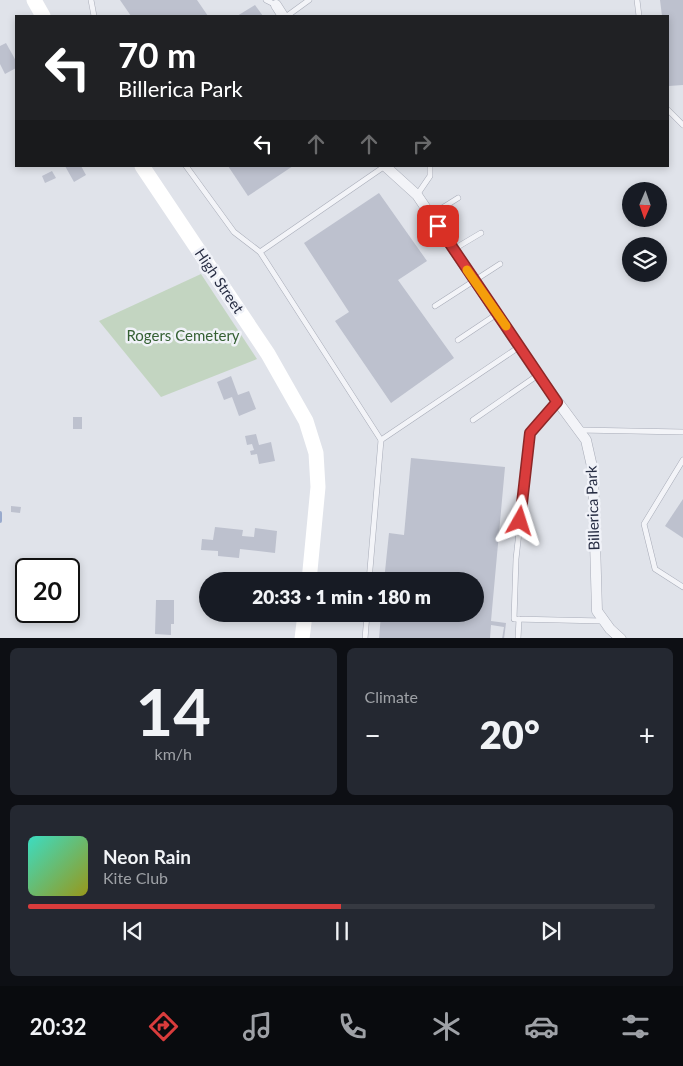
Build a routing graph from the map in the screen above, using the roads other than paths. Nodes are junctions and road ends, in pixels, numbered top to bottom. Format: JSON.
{"nodes":[{"id":1,"x":34,"y":0,"type":"edge"},
{"id":2,"x":91,"y":0,"type":"edge"},
{"id":3,"x":266,"y":0,"type":"edge"},
{"id":4,"x":309,"y":0,"type":"edge"},
{"id":5,"x":637,"y":0,"type":"edge"},
{"id":6,"x":276,"y":5,"type":"joint"},
{"id":7,"x":42,"y":15,"type":"edge"},
{"id":8,"x":94,"y":15,"type":"edge"},
{"id":9,"x":282,"y":15,"type":"edge"},
{"id":10,"x":288,"y":15,"type":"edge"},
{"id":11,"x":639,"y":15,"type":"edge"},
{"id":12,"x":669,"y":111,"type":"edge"},
{"id":13,"x":683,"y":125,"type":"edge"},
{"id":14,"x":143,"y":167,"type":"edge"},
{"id":15,"x":187,"y":167,"type":"edge"},
{"id":16,"x":384,"y":167,"type":"edge"},
{"id":17,"x":386,"y":167,"type":"edge"},
{"id":18,"x":430,"y":167,"type":"edge"},
{"id":19,"x":417,"y":195,"type":"junction"},
{"id":20,"x":458,"y":198,"type":"dead end"},
{"id":21,"x":431,"y":215,"type":"junction"},
{"id":22,"x":481,"y":233,"type":"dead end"},
{"id":23,"x":454,"y":249,"type":"junction"},
{"id":24,"x":260,"y":252,"type":"junction"},
{"id":25,"x":500,"y":264,"type":"dead end"},
{"id":26,"x":475,"y":281,"type":"junction"},
{"id":27,"x":435,"y":306,"type":"dead end"},
{"id":28,"x":497,"y":314,"type":"junction"},
{"id":29,"x":458,"y":340,"type":"dead end"},
{"id":30,"x":519,"y":347,"type":"junction"},
{"id":31,"x":538,"y":375,"type":"junction"},
{"id":32,"x":557,"y":402,"type":"junction"},
{"id":33,"x":473,"y":420,"type":"dead end"},
{"id":34,"x":578,"y":430,"type":"junction"},
{"id":35,"x":683,"y":432,"type":"edge"},
{"id":36,"x":381,"y":440,"type":"junction"},
{"id":37,"x":683,"y":460,"type":"edge"},
{"id":38,"x":310,"y":572,"type":"edge"},
{"id":39,"x":371,"y":572,"type":"edge"},
{"id":40,"x":683,"y":587,"type":"edge"},
{"id":41,"x":520,"y":619,"type":"junction"},
{"id":42,"x":603,"y":621,"type":"junction"},
{"id":43,"x":304,"y":622,"type":"edge"},
{"id":44,"x":366,"y":622,"type":"edge"},
{"id":45,"x":302,"y":638,"type":"edge"},
{"id":46,"x":365,"y":638,"type":"edge"},
{"id":47,"x":518,"y":638,"type":"edge"},
{"id":48,"x":621,"y":638,"type":"edge"}],
"edges":[{"from":1,"to":7,"type":"main road"},
{"from":2,"to":8,"type":"lane"},
{"from":3,"to":6,"type":"lane"},
{"from":4,"to":10,"type":"lane"},
{"from":5,"to":11,"type":"lane"},
{"from":6,"to":9,"type":"street"},
{"from":12,"to":13,"type":"lane"},
{"from":14,"to":38,"type":"main road","name":"High Street"},
{"from":15,"to":24,"type":"lane"},
{"from":16,"to":24,"type":"lane"},
{"from":17,"to":19,"type":"street","name":"Billerica Park"},
{"from":18,"to":19,"type":"lane"},
{"from":19,"to":21,"type":"street","name":"Billerica Park"},
{"from":20,"to":21,"type":"lane"},
{"from":21,"to":23,"type":"street","name":"Billerica Park"},
{"from":22,"to":23,"type":"lane"},
{"from":23,"to":26,"type":"street","name":"Billerica Park"},
{"from":24,"to":36,"type":"lane"},
{"from":25,"to":26,"type":"lane"},
{"from":26,"to":27,"type":"lane"},
{"from":26,"to":28,"type":"street","name":"Billerica Park"},
{"from":28,"to":29,"type":"lane"},
{"from":28,"to":30,"type":"street","name":"Billerica Park"},
{"from":30,"to":31,"type":"street","name":"Billerica Park"},
{"from":30,"to":36,"type":"lane"},
{"from":31,"to":32,"type":"street","name":"Billerica Park"},
{"from":31,"to":33,"type":"lane"},
{"from":32,"to":34,"type":"street","name":"Billerica Park"},
{"from":32,"to":41,"type":"lane"},
{"from":34,"to":35,"type":"lane"},
{"from":34,"to":42,"type":"street","name":"Billerica Park"},
{"from":36,"to":39,"type":"lane"},
{"from":37,"to":40,"type":"lane"},
{"from":41,"to":42,"type":"lane"},
{"from":41,"to":47,"type":"lane"},
{"from":42,"to":48,"type":"street","name":"Billerica Park"},
{"from":43,"to":45,"type":"main road"},
{"from":44,"to":46,"type":"lane"}]}
